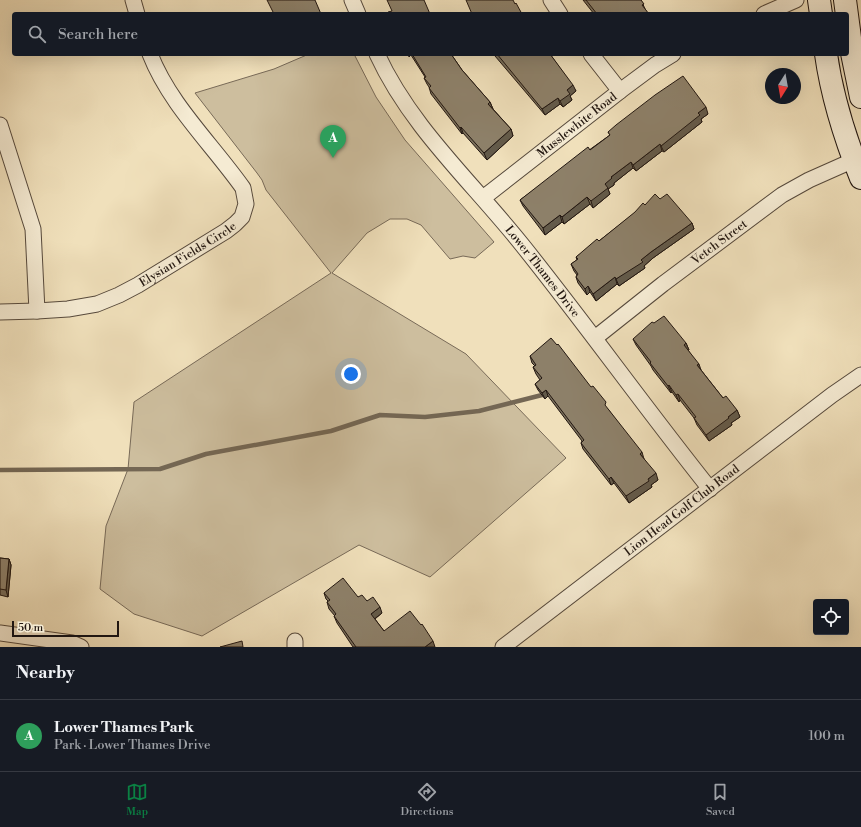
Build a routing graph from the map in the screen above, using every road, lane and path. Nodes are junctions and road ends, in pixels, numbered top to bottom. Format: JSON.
{"nodes":[{"id":1,"x":133,"y":0,"type":"edge"},
{"id":2,"x":352,"y":0,"type":"edge"},
{"id":3,"x":551,"y":0,"type":"edge"},
{"id":4,"x":796,"y":0,"type":"edge"},
{"id":5,"x":819,"y":0,"type":"edge"},
{"id":6,"x":845,"y":0,"type":"edge"},
{"id":7,"x":136,"y":12,"type":"edge"},
{"id":8,"x":357,"y":12,"type":"edge"},
{"id":9,"x":559,"y":12,"type":"edge"},
{"id":10,"x":769,"y":12,"type":"edge"},
{"id":11,"x":821,"y":12,"type":"edge"},
{"id":12,"x":847,"y":12,"type":"edge"},
{"id":13,"x":849,"y":30,"type":"edge"},
{"id":14,"x":151,"y":56,"type":"edge"},
{"id":15,"x":378,"y":56,"type":"edge"},
{"id":16,"x":593,"y":56,"type":"edge"},
{"id":17,"x":670,"y":56,"type":"edge"},
{"id":18,"x":826,"y":56,"type":"edge"},
{"id":19,"x":620,"y":91,"type":"junction"},
{"id":20,"x":861,"y":96,"type":"edge"},
{"id":21,"x":0,"y":125,"type":"edge"},
{"id":22,"x":857,"y":169,"type":"edge"},
{"id":23,"x":483,"y":198,"type":"junction"},
{"id":24,"x":37,"y":311,"type":"junction"},
{"id":25,"x":0,"y":312,"type":"edge"},
{"id":26,"x":594,"y":338,"type":"junction"},
{"id":27,"x":861,"y":375,"type":"edge"},
{"id":28,"x":710,"y":488,"type":"junction"},
{"id":29,"x":0,"y":633,"type":"edge"},
{"id":30,"x":81,"y":647,"type":"edge"},
{"id":31,"x":504,"y":647,"type":"edge"}],
"edges":[{"from":1,"to":7,"type":"street"},
{"from":2,"to":8,"type":"street"},
{"from":3,"to":9,"type":"street"},
{"from":4,"to":10,"type":"street"},
{"from":5,"to":11,"type":"street"},
{"from":6,"to":12,"type":"street"},
{"from":13,"to":20,"type":"street"},
{"from":14,"to":24,"type":"street","name":"Elysian Fields Circle"},
{"from":15,"to":23,"type":"street","name":"Lower Thames Drive"},
{"from":16,"to":19,"type":"street"},
{"from":17,"to":19,"type":"street","name":"Musslewhite Road"},
{"from":18,"to":22,"type":"street"},
{"from":19,"to":23,"type":"street","name":"Musslewhite Road"},
{"from":21,"to":24,"type":"street"},
{"from":22,"to":26,"type":"street","name":"Vetch Street"},
{"from":23,"to":26,"type":"street","name":"Lower Thames Drive"},
{"from":24,"to":25,"type":"street","name":"Elysian Fields Circle"},
{"from":26,"to":28,"type":"street","name":"Lower Thames Drive"},
{"from":27,"to":28,"type":"street","name":"Lion Head Golf Club Road"},
{"from":28,"to":31,"type":"street","name":"Lion Head Golf Club Road"},
{"from":29,"to":30,"type":"street"}]}
